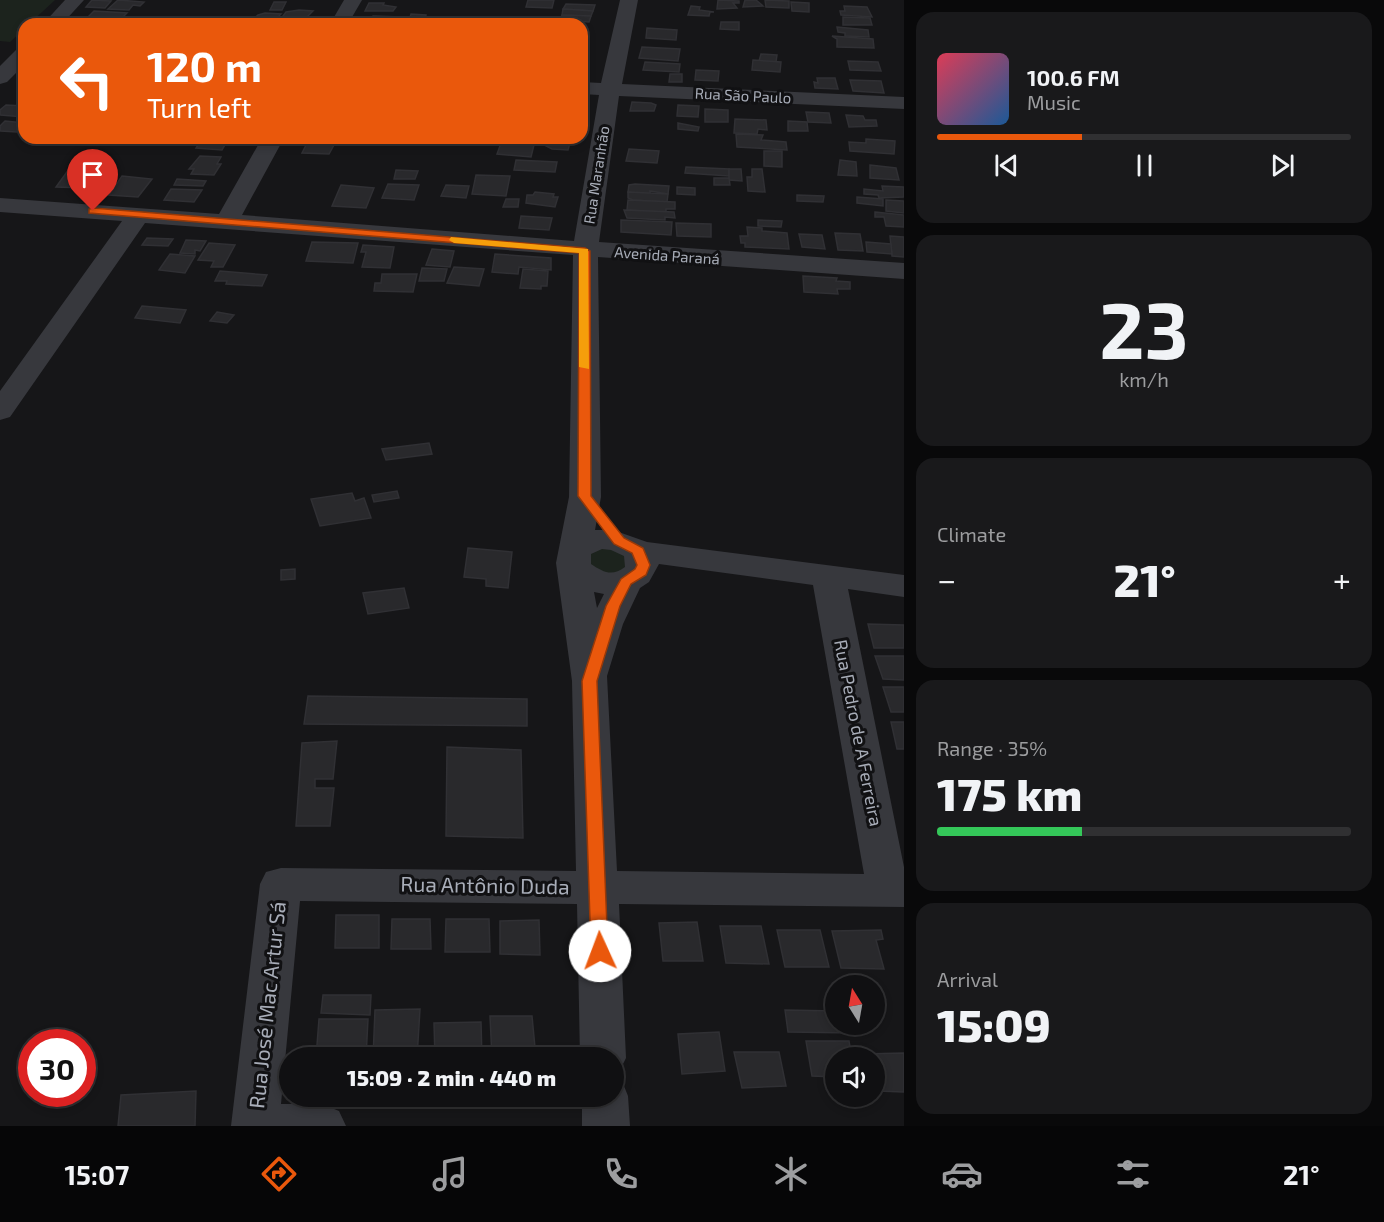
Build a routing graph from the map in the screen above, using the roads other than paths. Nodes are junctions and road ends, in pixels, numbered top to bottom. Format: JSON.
{"nodes":[{"id":1,"x":75,"y":0,"type":"edge"},
{"id":2,"x":352,"y":0,"type":"edge"},
{"id":3,"x":628,"y":0,"type":"edge"},
{"id":4,"x":58,"y":18,"type":"edge"},
{"id":5,"x":342,"y":18,"type":"edge"},
{"id":6,"x":0,"y":49,"type":"edge"},
{"id":7,"x":18,"y":51,"type":"edge"},
{"id":8,"x":18,"y":58,"type":"edge"},
{"id":9,"x":0,"y":78,"type":"edge"},
{"id":10,"x":588,"y":88,"type":"edge"},
{"id":11,"x":610,"y":90,"type":"junction"},
{"id":12,"x":904,"y":103,"type":"edge"},
{"id":13,"x":270,"y":144,"type":"edge"},
{"id":14,"x":0,"y":205,"type":"edge"},
{"id":15,"x":139,"y":214,"type":"junction"},
{"id":16,"x":227,"y":220,"type":"junction"},
{"id":17,"x":585,"y":251,"type":"junction"},
{"id":18,"x":904,"y":271,"type":"edge"},
{"id":19,"x":0,"y":411,"type":"edge"},
{"id":20,"x":585,"y":496,"type":"junction"},
{"id":21,"x":574,"y":556,"type":"junction"},
{"id":22,"x":631,"y":561,"type":"junction"},
{"id":23,"x":828,"y":575,"type":"junction"},
{"id":24,"x":904,"y":586,"type":"edge"},
{"id":25,"x":590,"y":681,"type":"junction"},
{"id":26,"x":281,"y":884,"type":"joint"},
{"id":27,"x":597,"y":887,"type":"junction"},
{"id":28,"x":896,"y":890,"type":"edge"},
{"id":29,"x":603,"y":1047,"type":"edge"},
{"id":30,"x":605,"y":1107,"type":"edge"},
{"id":31,"x":255,"y":1126,"type":"edge"},
{"id":32,"x":322,"y":1126,"type":"edge"},
{"id":33,"x":606,"y":1126,"type":"edge"}],
"edges":[{"from":1,"to":4,"type":"street"},
{"from":2,"to":5,"type":"street"},
{"from":3,"to":11,"type":"street","name":"Rua Maranhão"},
{"from":6,"to":7,"type":"street"},
{"from":8,"to":9,"type":"street"},
{"from":10,"to":11,"type":"street","name":"Rua São Paulo"},
{"from":11,"to":12,"type":"street","name":"Rua São Paulo"},
{"from":11,"to":17,"type":"street","name":"Rua Maranhão"},
{"from":13,"to":16,"type":"street"},
{"from":14,"to":15,"type":"street","name":"Avenida Paraná"},
{"from":15,"to":16,"type":"street","name":"Avenida Paraná"},
{"from":15,"to":19,"type":"street"},
{"from":16,"to":17,"type":"street","name":"Avenida Paraná"},
{"from":17,"to":18,"type":"street","name":"Avenida Paraná"},
{"from":17,"to":20,"type":"street","name":"Rua Maranhão"},
{"from":20,"to":21,"type":"street","name":"Rua Maranhão"},
{"from":20,"to":22,"type":"street"},
{"from":21,"to":22,"type":"street"},
{"from":21,"to":22,"type":"street"},
{"from":21,"to":25,"type":"street","name":"Rua Maranhão"},
{"from":22,"to":23,"type":"street"},
{"from":22,"to":25,"type":"street"},
{"from":23,"to":24,"type":"street"},
{"from":23,"to":28,"type":"street","name":"Rua Pedro de A Ferreira"},
{"from":25,"to":27,"type":"street"},
{"from":26,"to":27,"type":"street","name":"Rua Antônio Duda"},
{"from":26,"to":31,"type":"street","name":"Rua José Mac Artur Sá"},
{"from":27,"to":28,"type":"street","name":"Rua Antônio Duda"},
{"from":27,"to":29,"type":"street"},
{"from":30,"to":33,"type":"street"},
{"from":31,"to":32,"type":"street"}]}
